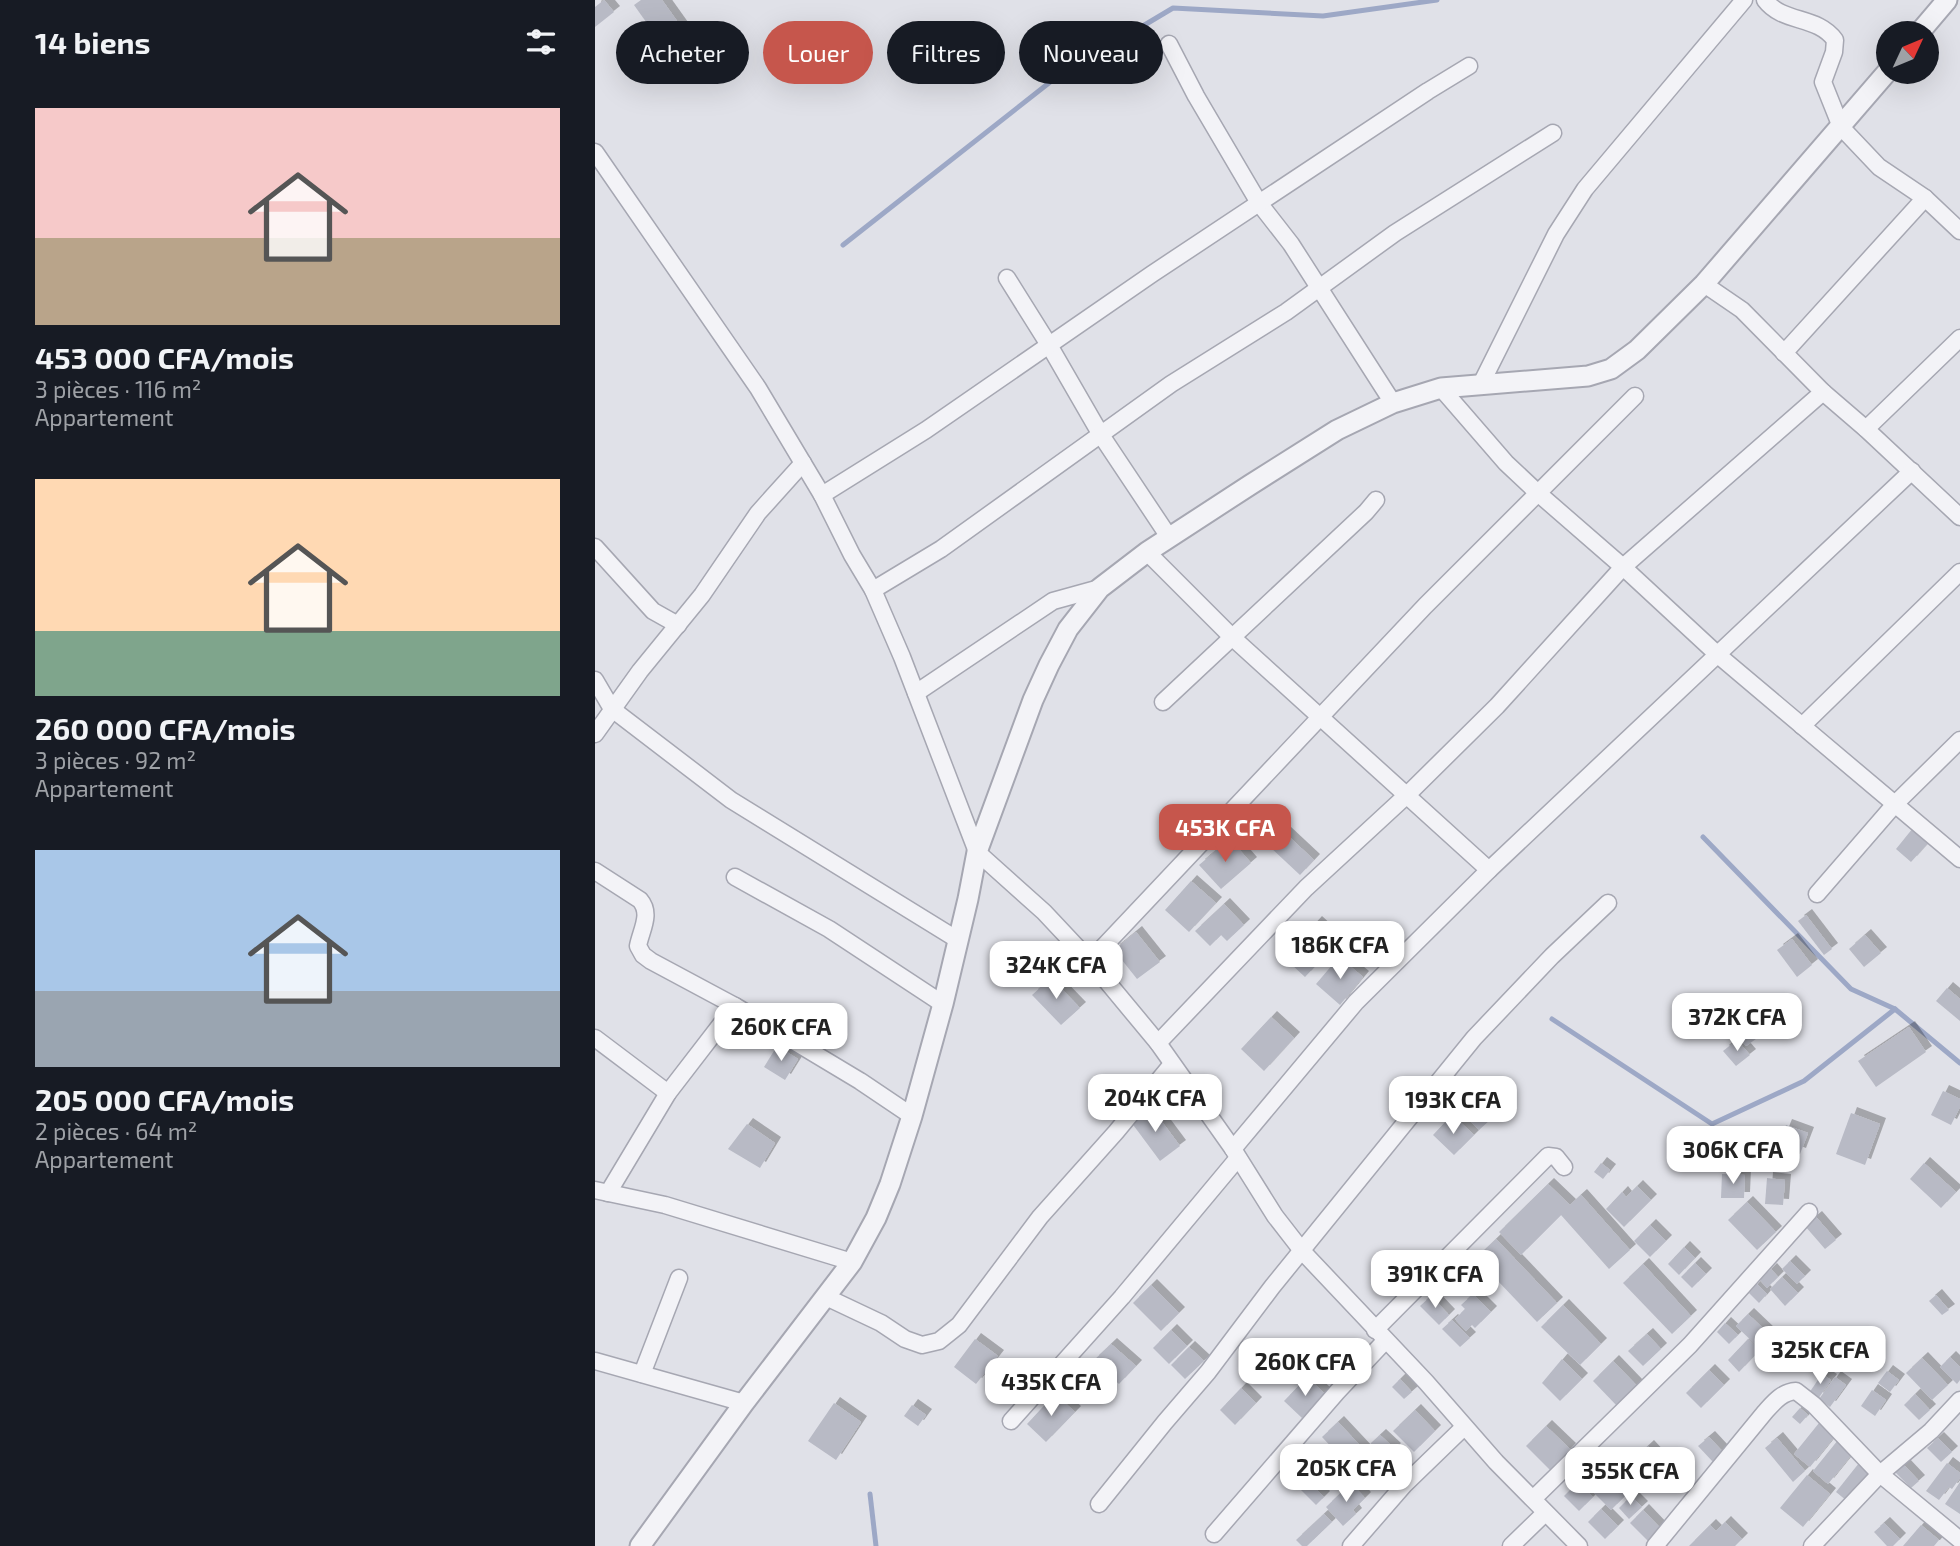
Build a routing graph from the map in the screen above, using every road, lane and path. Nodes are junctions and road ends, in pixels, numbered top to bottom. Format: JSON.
{"nodes":[{"id":1,"x":1744,"y":0,"type":"edge"},
{"id":2,"x":1765,"y":0,"type":"edge"},
{"id":3,"x":1947,"y":0,"type":"edge"},
{"id":4,"x":1929,"y":21,"type":"edge"},
{"id":5,"x":1169,"y":44,"type":"dead end"},
{"id":6,"x":1469,"y":66,"type":"dead end"},
{"id":7,"x":1877,"y":84,"type":"edge"},
{"id":8,"x":1841,"y":127,"type":"junction"},
{"id":9,"x":1553,"y":133,"type":"dead end"},
{"id":10,"x":595,"y":152,"type":"edge"},
{"id":11,"x":1925,"y":198,"type":"junction"},
{"id":12,"x":1259,"y":202,"type":"junction"},
{"id":13,"x":1960,"y":231,"type":"edge"},
{"id":14,"x":1007,"y":278,"type":"dead end"},
{"id":15,"x":1704,"y":284,"type":"junction"},
{"id":16,"x":1318,"y":289,"type":"junction"},
{"id":17,"x":1960,"y":338,"type":"edge"},
{"id":18,"x":1049,"y":345,"type":"junction"},
{"id":19,"x":1784,"y":354,"type":"junction"},
{"id":20,"x":1481,"y":384,"type":"junction"},
{"id":21,"x":1441,"y":388,"type":"junction"},
{"id":22,"x":1823,"y":392,"type":"junction"},
{"id":23,"x":1635,"y":396,"type":"dead end"},
{"id":24,"x":1393,"y":403,"type":"junction"},
{"id":25,"x":1867,"y":429,"type":"junction"},
{"id":26,"x":1101,"y":435,"type":"junction"},
{"id":27,"x":803,"y":463,"type":"junction"},
{"id":28,"x":1912,"y":471,"type":"junction"},
{"id":29,"x":1539,"y":494,"type":"junction"},
{"id":30,"x":821,"y":495,"type":"junction"},
{"id":31,"x":1376,"y":500,"type":"dead end"},
{"id":32,"x":1957,"y":507,"type":"edge"},
{"id":33,"x":1169,"y":537,"type":"junction"},
{"id":34,"x":595,"y":547,"type":"edge"},
{"id":35,"x":1147,"y":552,"type":"junction"},
{"id":36,"x":1623,"y":567,"type":"junction"},
{"id":37,"x":1960,"y":572,"type":"edge"},
{"id":38,"x":1100,"y":588,"type":"junction"},
{"id":39,"x":873,"y":590,"type":"junction"},
{"id":40,"x":678,"y":625,"type":"junction"},
{"id":41,"x":1233,"y":638,"type":"junction"},
{"id":42,"x":1718,"y":655,"type":"junction"},
{"id":43,"x":595,"y":680,"type":"edge"},
{"id":44,"x":916,"y":692,"type":"junction"},
{"id":45,"x":1163,"y":702,"type":"dead end"},
{"id":46,"x":612,"y":709,"type":"junction"},
{"id":47,"x":1319,"y":716,"type":"junction"},
{"id":48,"x":1802,"y":726,"type":"junction"},
{"id":49,"x":595,"y":734,"type":"edge"},
{"id":50,"x":1960,"y":740,"type":"edge"},
{"id":51,"x":1408,"y":794,"type":"junction"},
{"id":52,"x":1895,"y":804,"type":"junction"},
{"id":53,"x":977,"y":852,"type":"junction"},
{"id":54,"x":1960,"y":859,"type":"edge"},
{"id":55,"x":1489,"y":870,"type":"junction"},
{"id":56,"x":595,"y":871,"type":"edge"},
{"id":57,"x":735,"y":877,"type":"dead end"},
{"id":58,"x":1817,"y":894,"type":"dead end"},
{"id":59,"x":1608,"y":904,"type":"dead end"},
{"id":60,"x":958,"y":940,"type":"junction"},
{"id":61,"x":1090,"y":961,"type":"junction"},
{"id":62,"x":943,"y":1004,"type":"junction"},
{"id":63,"x":735,"y":1006,"type":"junction"},
{"id":64,"x":595,"y":1038,"type":"edge"},
{"id":65,"x":1158,"y":1042,"type":"junction"},
{"id":66,"x":1172,"y":1064,"type":"junction"},
{"id":67,"x":668,"y":1093,"type":"junction"},
{"id":68,"x":912,"y":1116,"type":"junction"},
{"id":69,"x":1236,"y":1154,"type":"junction"},
{"id":70,"x":1564,"y":1167,"type":"dead end"},
{"id":71,"x":599,"y":1194,"type":"edge"},
{"id":72,"x":1809,"y":1212,"type":"dead end"},
{"id":73,"x":1303,"y":1252,"type":"junction"},
{"id":74,"x":852,"y":1262,"type":"junction"},
{"id":75,"x":679,"y":1278,"type":"dead end"},
{"id":76,"x":826,"y":1297,"type":"junction"},
{"id":77,"x":1380,"y":1335,"type":"junction"},
{"id":78,"x":595,"y":1361,"type":"edge"},
{"id":79,"x":642,"y":1374,"type":"junction"},
{"id":80,"x":1960,"y":1400,"type":"edge"},
{"id":81,"x":744,"y":1404,"type":"junction"},
{"id":82,"x":1011,"y":1421,"type":"dead end"},
{"id":83,"x":1464,"y":1427,"type":"junction"},
{"id":84,"x":1880,"y":1474,"type":"junction"},
{"id":85,"x":1533,"y":1499,"type":"junction"},
{"id":86,"x":1099,"y":1504,"type":"dead end"},
{"id":87,"x":1545,"y":1513,"type":"junction"},
{"id":88,"x":1214,"y":1534,"type":"dead end"},
{"id":89,"x":1960,"y":1540,"type":"edge"},
{"id":90,"x":640,"y":1546,"type":"edge"},
{"id":91,"x":1350,"y":1546,"type":"edge"},
{"id":92,"x":1511,"y":1546,"type":"edge"},
{"id":93,"x":1579,"y":1546,"type":"edge"},
{"id":94,"x":1655,"y":1546,"type":"edge"},
{"id":95,"x":1812,"y":1546,"type":"edge"}],
"edges":[{"from":1,"to":20,"type":"street"},
{"from":2,"to":8,"type":"street"},
{"from":3,"to":4,"type":"street"},
{"from":5,"to":12,"type":"street"},
{"from":6,"to":12,"type":"street"},
{"from":7,"to":8,"type":"street"},
{"from":8,"to":11,"type":"street"},
{"from":8,"to":15,"type":"street"},
{"from":9,"to":16,"type":"street"},
{"from":10,"to":27,"type":"street"},
{"from":11,"to":13,"type":"street"},
{"from":11,"to":19,"type":"street"},
{"from":12,"to":16,"type":"street"},
{"from":12,"to":18,"type":"street"},
{"from":14,"to":18,"type":"street"},
{"from":15,"to":19,"type":"street"},
{"from":15,"to":20,"type":"street"},
{"from":16,"to":24,"type":"street"},
{"from":16,"to":26,"type":"street"},
{"from":17,"to":25,"type":"street"},
{"from":18,"to":26,"type":"street"},
{"from":18,"to":30,"type":"street"},
{"from":19,"to":22,"type":"street"},
{"from":20,"to":21,"type":"street"},
{"from":21,"to":24,"type":"street"},
{"from":21,"to":29,"type":"street"},
{"from":22,"to":25,"type":"street"},
{"from":22,"to":36,"type":"street"},
{"from":23,"to":29,"type":"street"},
{"from":24,"to":33,"type":"street"},
{"from":25,"to":28,"type":"street"},
{"from":26,"to":33,"type":"street"},
{"from":26,"to":39,"type":"street"},
{"from":27,"to":30,"type":"street"},
{"from":27,"to":40,"type":"street"},
{"from":28,"to":32,"type":"street"},
{"from":28,"to":42,"type":"street"},
{"from":29,"to":36,"type":"street"},
{"from":29,"to":47,"type":"street"},
{"from":30,"to":39,"type":"street"},
{"from":31,"to":41,"type":"street"},
{"from":33,"to":35,"type":"street"},
{"from":34,"to":40,"type":"street"},
{"from":35,"to":38,"type":"street"},
{"from":35,"to":41,"type":"street"},
{"from":36,"to":42,"type":"street"},
{"from":36,"to":51,"type":"street"},
{"from":37,"to":48,"type":"street"},
{"from":38,"to":44,"type":"street"},
{"from":38,"to":53,"type":"street"},
{"from":39,"to":44,"type":"street"},
{"from":40,"to":46,"type":"street"},
{"from":41,"to":45,"type":"street"},
{"from":41,"to":47,"type":"street"},
{"from":42,"to":48,"type":"street"},
{"from":42,"to":55,"type":"street"},
{"from":43,"to":46,"type":"street"},
{"from":44,"to":53,"type":"street"},
{"from":46,"to":49,"type":"street"},
{"from":46,"to":60,"type":"street"},
{"from":47,"to":51,"type":"street"},
{"from":47,"to":61,"type":"street"},
{"from":48,"to":52,"type":"street"},
{"from":50,"to":52,"type":"street"},
{"from":51,"to":55,"type":"street"},
{"from":51,"to":65,"type":"street"},
{"from":52,"to":54,"type":"street"},
{"from":52,"to":58,"type":"street"},
{"from":53,"to":60,"type":"street"},
{"from":53,"to":61,"type":"street"},
{"from":55,"to":69,"type":"street"},
{"from":56,"to":63,"type":"street"},
{"from":57,"to":62,"type":"street"},
{"from":59,"to":73,"type":"street"},
{"from":60,"to":62,"type":"street"},
{"from":61,"to":65,"type":"street"},
{"from":62,"to":68,"type":"street"},
{"from":63,"to":67,"type":"street"},
{"from":63,"to":68,"type":"street"},
{"from":64,"to":67,"type":"street"},
{"from":65,"to":66,"type":"street"},
{"from":66,"to":69,"type":"street"},
{"from":66,"to":76,"type":"street"},
{"from":67,"to":71,"type":"street"},
{"from":68,"to":74,"type":"street"},
{"from":69,"to":73,"type":"street"},
{"from":69,"to":82,"type":"street"},
{"from":70,"to":77,"type":"street"},
{"from":71,"to":74,"type":"street"},
{"from":72,"to":85,"type":"street"},
{"from":73,"to":77,"type":"street"},
{"from":73,"to":86,"type":"street"},
{"from":74,"to":76,"type":"street"},
{"from":75,"to":79,"type":"street"},
{"from":76,"to":81,"type":"street"},
{"from":77,"to":83,"type":"street"},
{"from":77,"to":88,"type":"street"},
{"from":78,"to":79,"type":"street"},
{"from":79,"to":81,"type":"street"},
{"from":80,"to":84,"type":"street"},
{"from":81,"to":90,"type":"street"},
{"from":83,"to":85,"type":"street"},
{"from":83,"to":91,"type":"street"},
{"from":84,"to":89,"type":"street"},
{"from":84,"to":94,"type":"street"},
{"from":84,"to":95,"type":"street"},
{"from":85,"to":87,"type":"street"},
{"from":87,"to":92,"type":"street"},
{"from":87,"to":93,"type":"street"}]}
